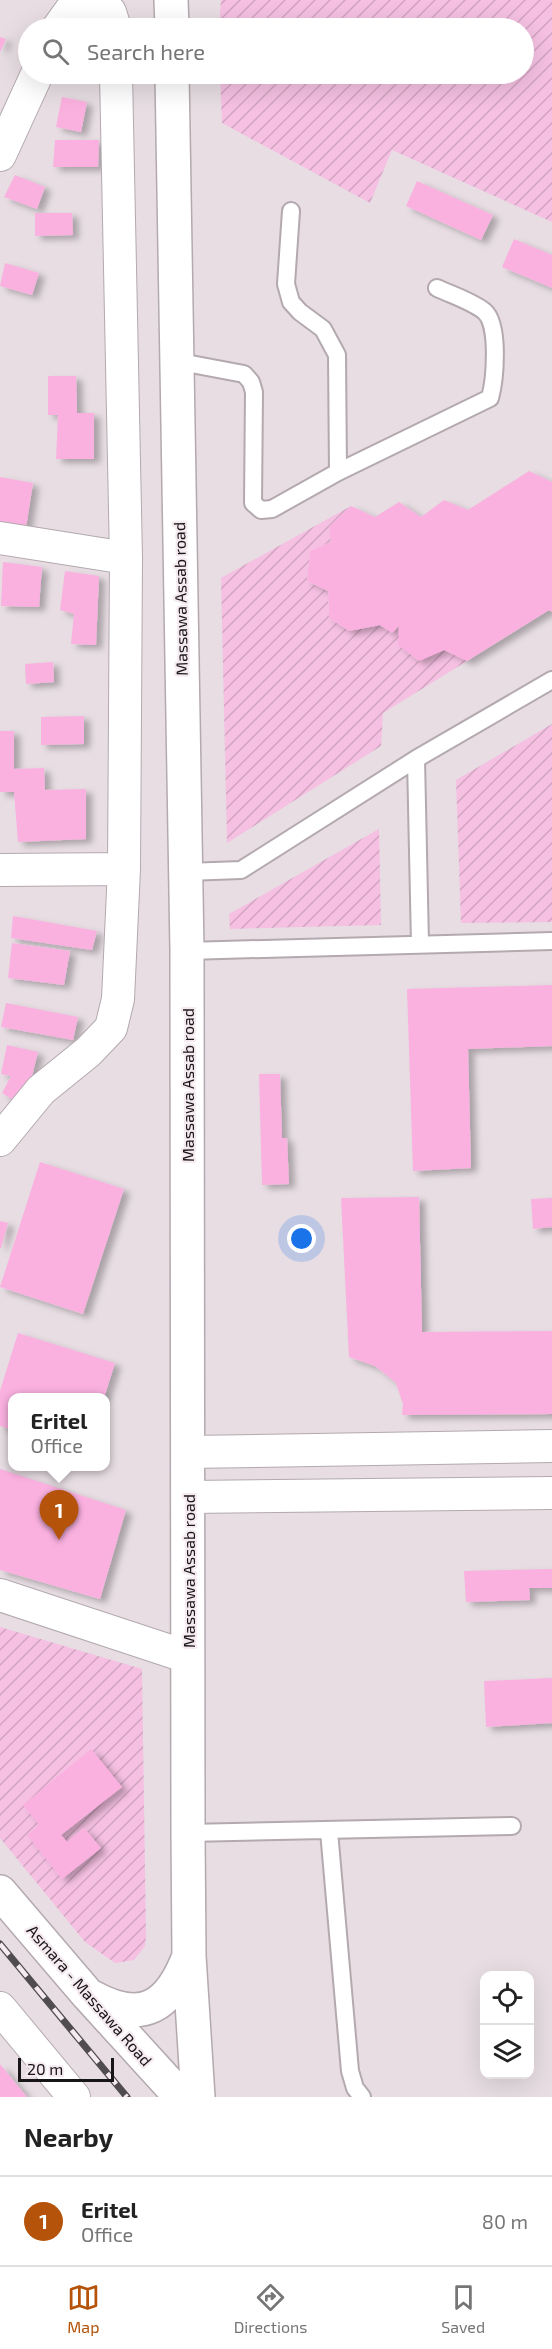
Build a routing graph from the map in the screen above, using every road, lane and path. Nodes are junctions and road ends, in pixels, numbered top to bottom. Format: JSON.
{"nodes":[{"id":1,"x":171,"y":0,"type":"edge"},
{"id":2,"x":65,"y":18,"type":"edge"},
{"id":3,"x":112,"y":18,"type":"edge"},
{"id":4,"x":172,"y":18,"type":"edge"},
{"id":5,"x":32,"y":84,"type":"edge"},
{"id":6,"x":116,"y":84,"type":"edge"},
{"id":7,"x":172,"y":84,"type":"edge"},
{"id":8,"x":0,"y":155,"type":"edge"},
{"id":9,"x":291,"y":211,"type":"dead end"},
{"id":10,"x":437,"y":288,"type":"dead end"},
{"id":11,"x":175,"y":361,"type":"junction"},
{"id":12,"x":338,"y":472,"type":"junction"},
{"id":13,"x":0,"y":538,"type":"edge"},
{"id":14,"x":126,"y":558,"type":"junction"},
{"id":15,"x":552,"y":680,"type":"edge"},
{"id":16,"x":537,"y":689,"type":"junction"},
{"id":17,"x":552,"y":698,"type":"edge"},
{"id":18,"x":416,"y":759,"type":"junction"},
{"id":19,"x":124,"y":869,"type":"junction"},
{"id":20,"x":0,"y":870,"type":"edge"},
{"id":21,"x":186,"y":872,"type":"junction"},
{"id":22,"x":552,"y":941,"type":"edge"},
{"id":23,"x":420,"y":944,"type":"junction"},
{"id":24,"x":187,"y":951,"type":"junction"},
{"id":25,"x":0,"y":1140,"type":"edge"},
{"id":26,"x":552,"y":1446,"type":"edge"},
{"id":27,"x":188,"y":1452,"type":"junction"},
{"id":28,"x":552,"y":1493,"type":"edge"},
{"id":29,"x":188,"y":1497,"type":"junction"},
{"id":30,"x":0,"y":1595,"type":"edge"},
{"id":31,"x":188,"y":1657,"type":"junction"},
{"id":32,"x":512,"y":1826,"type":"dead end"},
{"id":33,"x":329,"y":1831,"type":"junction"},
{"id":34,"x":188,"y":1833,"type":"junction"},
{"id":35,"x":0,"y":1892,"type":"edge"},
{"id":36,"x":189,"y":1956,"type":"junction"},
{"id":37,"x":88,"y":1995,"type":"junction"},
{"id":38,"x":0,"y":2007,"type":"edge"},
{"id":39,"x":74,"y":2097,"type":"edge"},
{"id":40,"x":181,"y":2097,"type":"edge"},
{"id":41,"x":198,"y":2097,"type":"edge"},
{"id":42,"x":362,"y":2097,"type":"edge"}],
"edges":[{"from":1,"to":4,"type":"highway"},
{"from":2,"to":3,"type":"street"},
{"from":5,"to":8,"type":"street"},
{"from":6,"to":14,"type":"street"},
{"from":7,"to":11,"type":"highway","name":"Massawa Assab road"},
{"from":9,"to":12,"type":"lane"},
{"from":10,"to":12,"type":"lane"},
{"from":11,"to":12,"type":"lane"},
{"from":11,"to":21,"type":"highway","name":"Massawa Assab road"},
{"from":13,"to":14,"type":"street"},
{"from":14,"to":19,"type":"street"},
{"from":15,"to":16,"type":"lane"},
{"from":16,"to":17,"type":"lane"},
{"from":16,"to":18,"type":"lane"},
{"from":18,"to":21,"type":"lane"},
{"from":18,"to":23,"type":"lane"},
{"from":19,"to":20,"type":"street"},
{"from":19,"to":25,"type":"street"},
{"from":21,"to":24,"type":"highway","name":"Massawa Assab road"},
{"from":22,"to":23,"type":"lane"},
{"from":23,"to":24,"type":"lane"},
{"from":24,"to":27,"type":"highway","name":"Massawa Assab road"},
{"from":26,"to":27,"type":"street"},
{"from":27,"to":29,"type":"highway","name":"Massawa Assab road"},
{"from":28,"to":29,"type":"street"},
{"from":29,"to":31,"type":"highway","name":"Massawa Assab road"},
{"from":30,"to":31,"type":"street"},
{"from":31,"to":34,"type":"highway","name":"Massawa Assab road"},
{"from":32,"to":33,"type":"lane"},
{"from":33,"to":34,"type":"lane"},
{"from":33,"to":42,"type":"lane"},
{"from":34,"to":36,"type":"highway","name":"Massawa Assab road"},
{"from":35,"to":37,"type":"highway","name":"Asmara - Massawa Road"},
{"from":36,"to":37,"type":"highway"},
{"from":36,"to":41,"type":"highway","name":"Massawa Assab road"},
{"from":37,"to":40,"type":"highway","name":"Asmara - Massawa Road"},
{"from":38,"to":39,"type":"street"}]}
